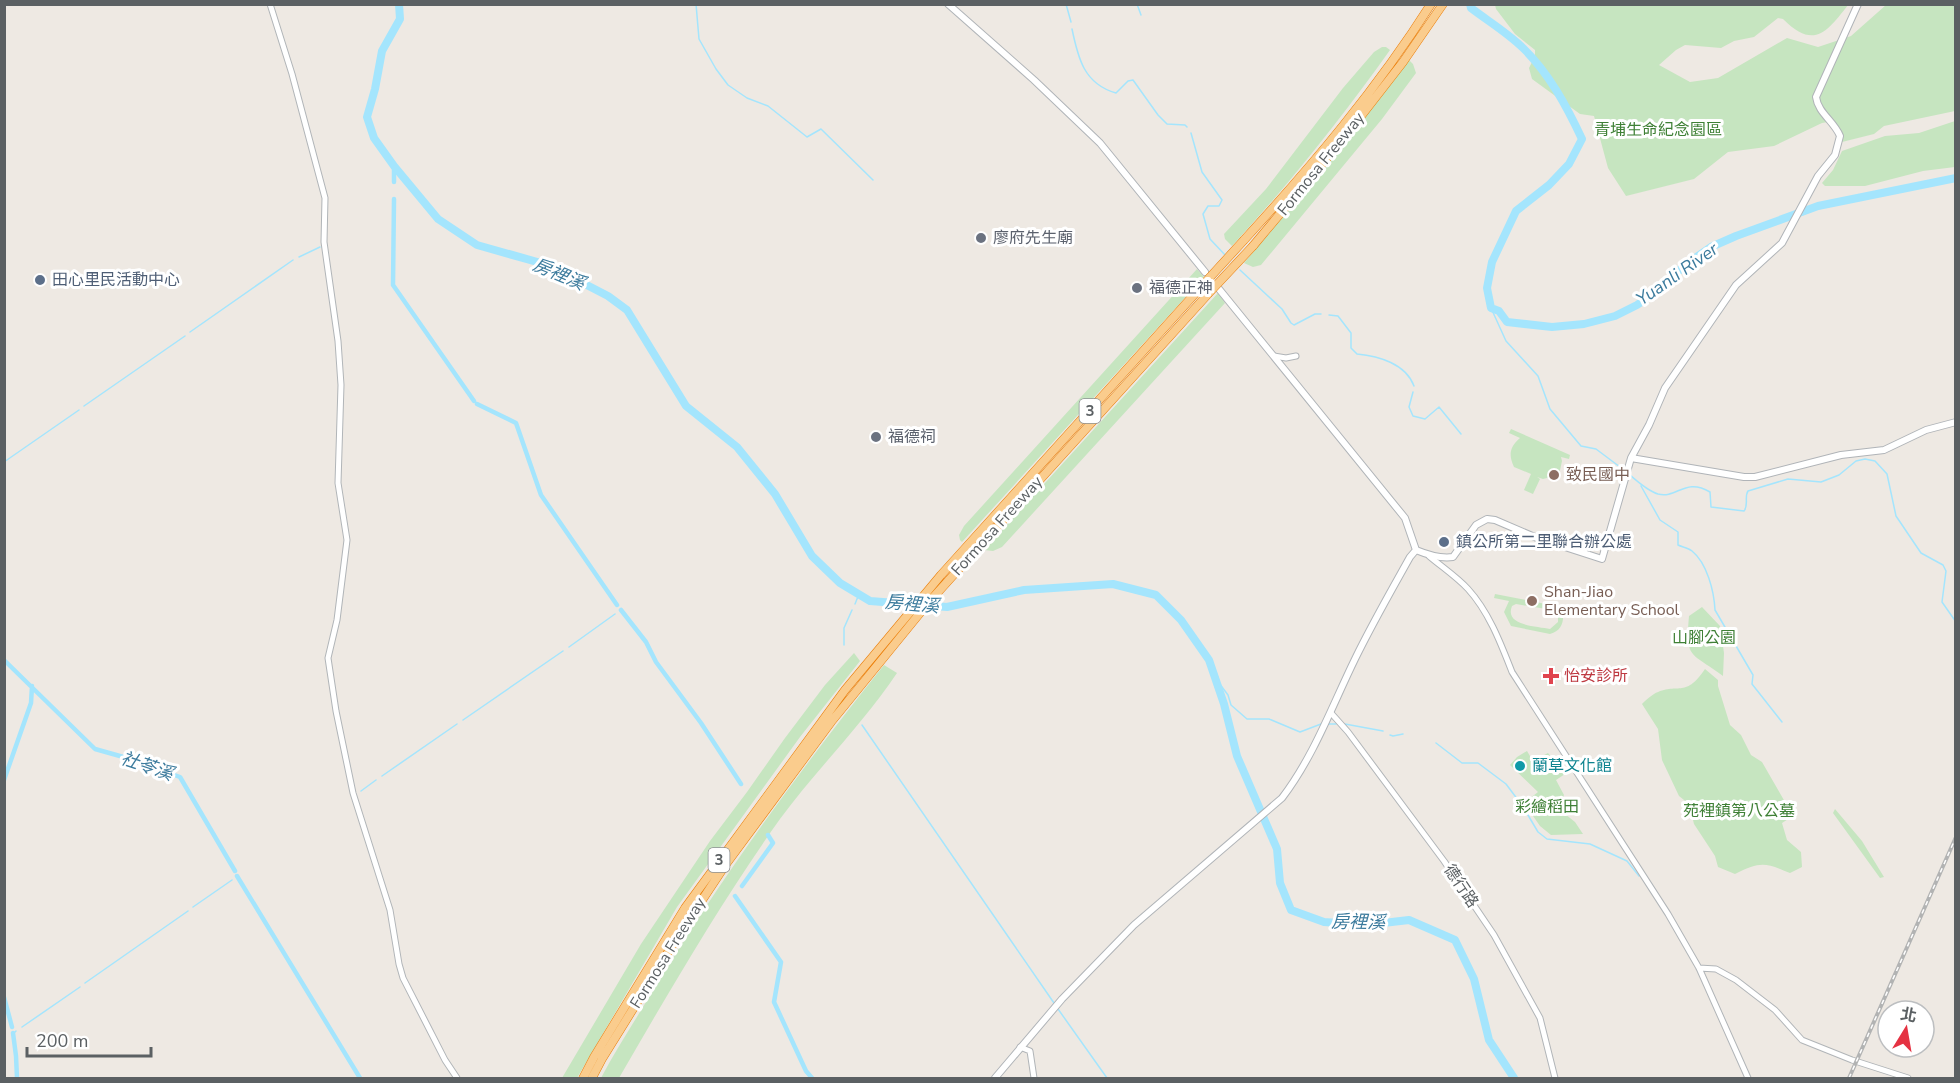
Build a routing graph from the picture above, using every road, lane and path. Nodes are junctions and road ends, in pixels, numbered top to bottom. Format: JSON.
{"nodes":[{"id":1,"x":270,"y":4,"type":"edge"},
{"id":2,"x":948,"y":4,"type":"edge"},
{"id":3,"x":1431,"y":4,"type":"edge"},
{"id":4,"x":1443,"y":4,"type":"edge"},
{"id":5,"x":1858,"y":4,"type":"edge"},
{"id":6,"x":1399,"y":60,"type":"junction"},
{"id":7,"x":1205,"y":272,"type":"dead end"},
{"id":8,"x":1219,"y":289,"type":"dead end"},
{"id":9,"x":1274,"y":356,"type":"junction"},
{"id":10,"x":1296,"y":356,"type":"dead end"},
{"id":11,"x":1956,"y":422,"type":"edge"},
{"id":12,"x":1631,"y":458,"type":"junction"},
{"id":13,"x":1416,"y":550,"type":"junction"},
{"id":14,"x":1428,"y":555,"type":"junction"},
{"id":15,"x":1331,"y":713,"type":"junction"},
{"id":16,"x":1699,"y":968,"type":"junction"},
{"id":17,"x":1020,"y":1047,"type":"junction"},
{"id":18,"x":457,"y":1078,"type":"edge"},
{"id":19,"x":583,"y":1078,"type":"edge"},
{"id":20,"x":592,"y":1078,"type":"edge"},
{"id":21,"x":995,"y":1078,"type":"edge"},
{"id":22,"x":1034,"y":1078,"type":"edge"},
{"id":23,"x":1555,"y":1078,"type":"edge"},
{"id":24,"x":1748,"y":1078,"type":"edge"},
{"id":25,"x":1908,"y":1078,"type":"edge"}],
"edges":[{"from":1,"to":18,"type":"street"},
{"from":2,"to":7,"type":"main road"},
{"from":3,"to":6,"type":"highway","name":"Formosa Freeway","number":"3"},
{"from":4,"to":6,"type":"highway","name":"Formosa Freeway","number":"3"},
{"from":5,"to":12,"type":"main road"},
{"from":6,"to":19,"type":"highway","name":"Formosa Freeway","number":"3","bridge":true},
{"from":6,"to":20,"type":"highway","name":"Formosa Freeway","number":"3","bridge":true},
{"from":8,"to":9,"type":"main road"},
{"from":9,"to":10,"type":"street"},
{"from":9,"to":13,"type":"main road"},
{"from":11,"to":12,"type":"main road"},
{"from":12,"to":14,"type":"main road"},
{"from":13,"to":14,"type":"main road"},
{"from":13,"to":15,"type":"main road"},
{"from":14,"to":16,"type":"street"},
{"from":15,"to":17,"type":"main road"},
{"from":15,"to":23,"type":"street","name":"德行路"},
{"from":16,"to":24,"type":"street"},
{"from":16,"to":25,"type":"street"},
{"from":17,"to":21,"type":"main road"},
{"from":17,"to":22,"type":"street"}]}
